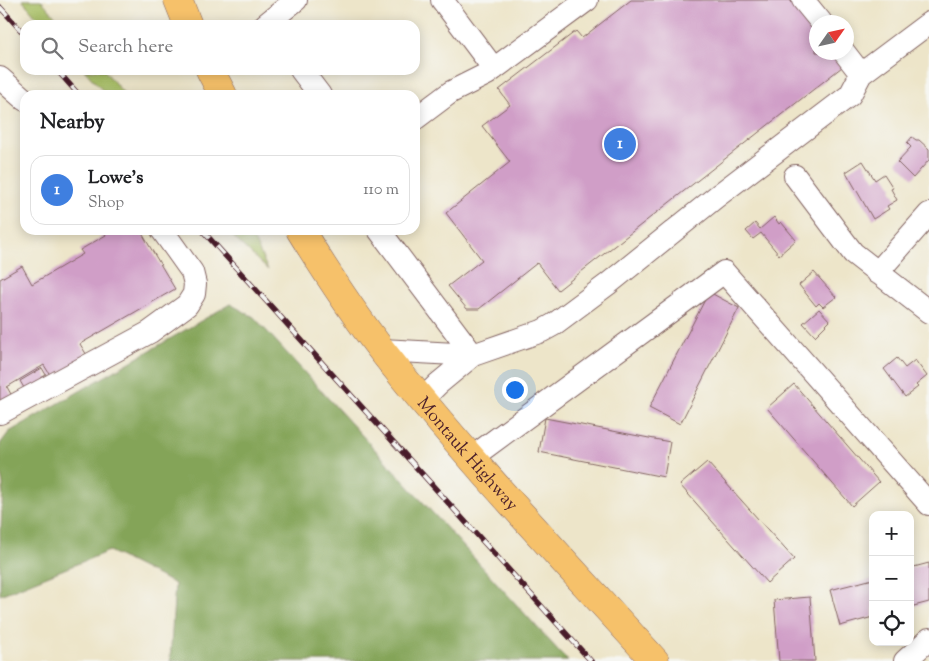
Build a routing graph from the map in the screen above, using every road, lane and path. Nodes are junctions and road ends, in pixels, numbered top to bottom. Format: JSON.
{"nodes":[{"id":1,"x":178,"y":0,"type":"edge"},
{"id":2,"x":296,"y":0,"type":"edge"},
{"id":3,"x":442,"y":0,"type":"edge"},
{"id":4,"x":587,"y":0,"type":"edge"},
{"id":5,"x":803,"y":0,"type":"edge"},
{"id":6,"x":815,"y":15,"type":"edge"},
{"id":7,"x":186,"y":20,"type":"edge"},
{"id":8,"x":271,"y":20,"type":"edge"},
{"id":9,"x":929,"y":23,"type":"edge"},
{"id":10,"x":850,"y":60,"type":"edge"},
{"id":11,"x":494,"y":69,"type":"junction"},
{"id":12,"x":860,"y":74,"type":"junction"},
{"id":13,"x":213,"y":75,"type":"edge"},
{"id":14,"x":305,"y":75,"type":"edge"},
{"id":15,"x":0,"y":78,"type":"edge"},
{"id":16,"x":220,"y":90,"type":"edge"},
{"id":17,"x":316,"y":90,"type":"edge"},
{"id":18,"x":20,"y":96,"type":"edge"},
{"id":19,"x":420,"y":115,"type":"edge"},
{"id":20,"x":795,"y":176,"type":"dead end"},
{"id":21,"x":929,"y":214,"type":"edge"},
{"id":22,"x":166,"y":235,"type":"edge"},
{"id":23,"x":303,"y":235,"type":"edge"},
{"id":24,"x":383,"y":235,"type":"edge"},
{"id":25,"x":876,"y":273,"type":"junction"},
{"id":26,"x":929,"y":312,"type":"edge"},
{"id":27,"x":382,"y":350,"type":"junction"},
{"id":28,"x":472,"y":355,"type":"junction"},
{"id":29,"x":422,"y":400,"type":"junction"},
{"id":30,"x":0,"y":413,"type":"edge"},
{"id":31,"x":471,"y":458,"type":"junction"},
{"id":32,"x":929,"y":504,"type":"edge"},
{"id":33,"x":929,"y":639,"type":"edge"},
{"id":34,"x":655,"y":661,"type":"edge"},
{"id":35,"x":905,"y":661,"type":"edge"}],
"edges":[{"from":1,"to":7,"type":"main road"},
{"from":2,"to":8,"type":"street"},
{"from":3,"to":11,"type":"street"},
{"from":4,"to":11,"type":"street"},
{"from":5,"to":6,"type":"street"},
{"from":9,"to":12,"type":"street"},
{"from":10,"to":12,"type":"street"},
{"from":11,"to":19,"type":"street"},
{"from":12,"to":28,"type":"street"},
{"from":13,"to":16,"type":"main road"},
{"from":14,"to":17,"type":"street"},
{"from":15,"to":18,"type":"street"},
{"from":20,"to":25,"type":"street"},
{"from":21,"to":25,"type":"street"},
{"from":22,"to":30,"type":"street"},
{"from":23,"to":27,"type":"main road","name":"Montauk Highway"},
{"from":24,"to":28,"type":"street"},
{"from":25,"to":26,"type":"street"},
{"from":27,"to":28,"type":"street"},
{"from":27,"to":29,"type":"main road","name":"Montauk Highway"},
{"from":28,"to":29,"type":"street"},
{"from":29,"to":31,"type":"main road","name":"Montauk Highway"},
{"from":31,"to":32,"type":"street"},
{"from":31,"to":34,"type":"main road","name":"Montauk Highway"},
{"from":33,"to":35,"type":"street"}]}
